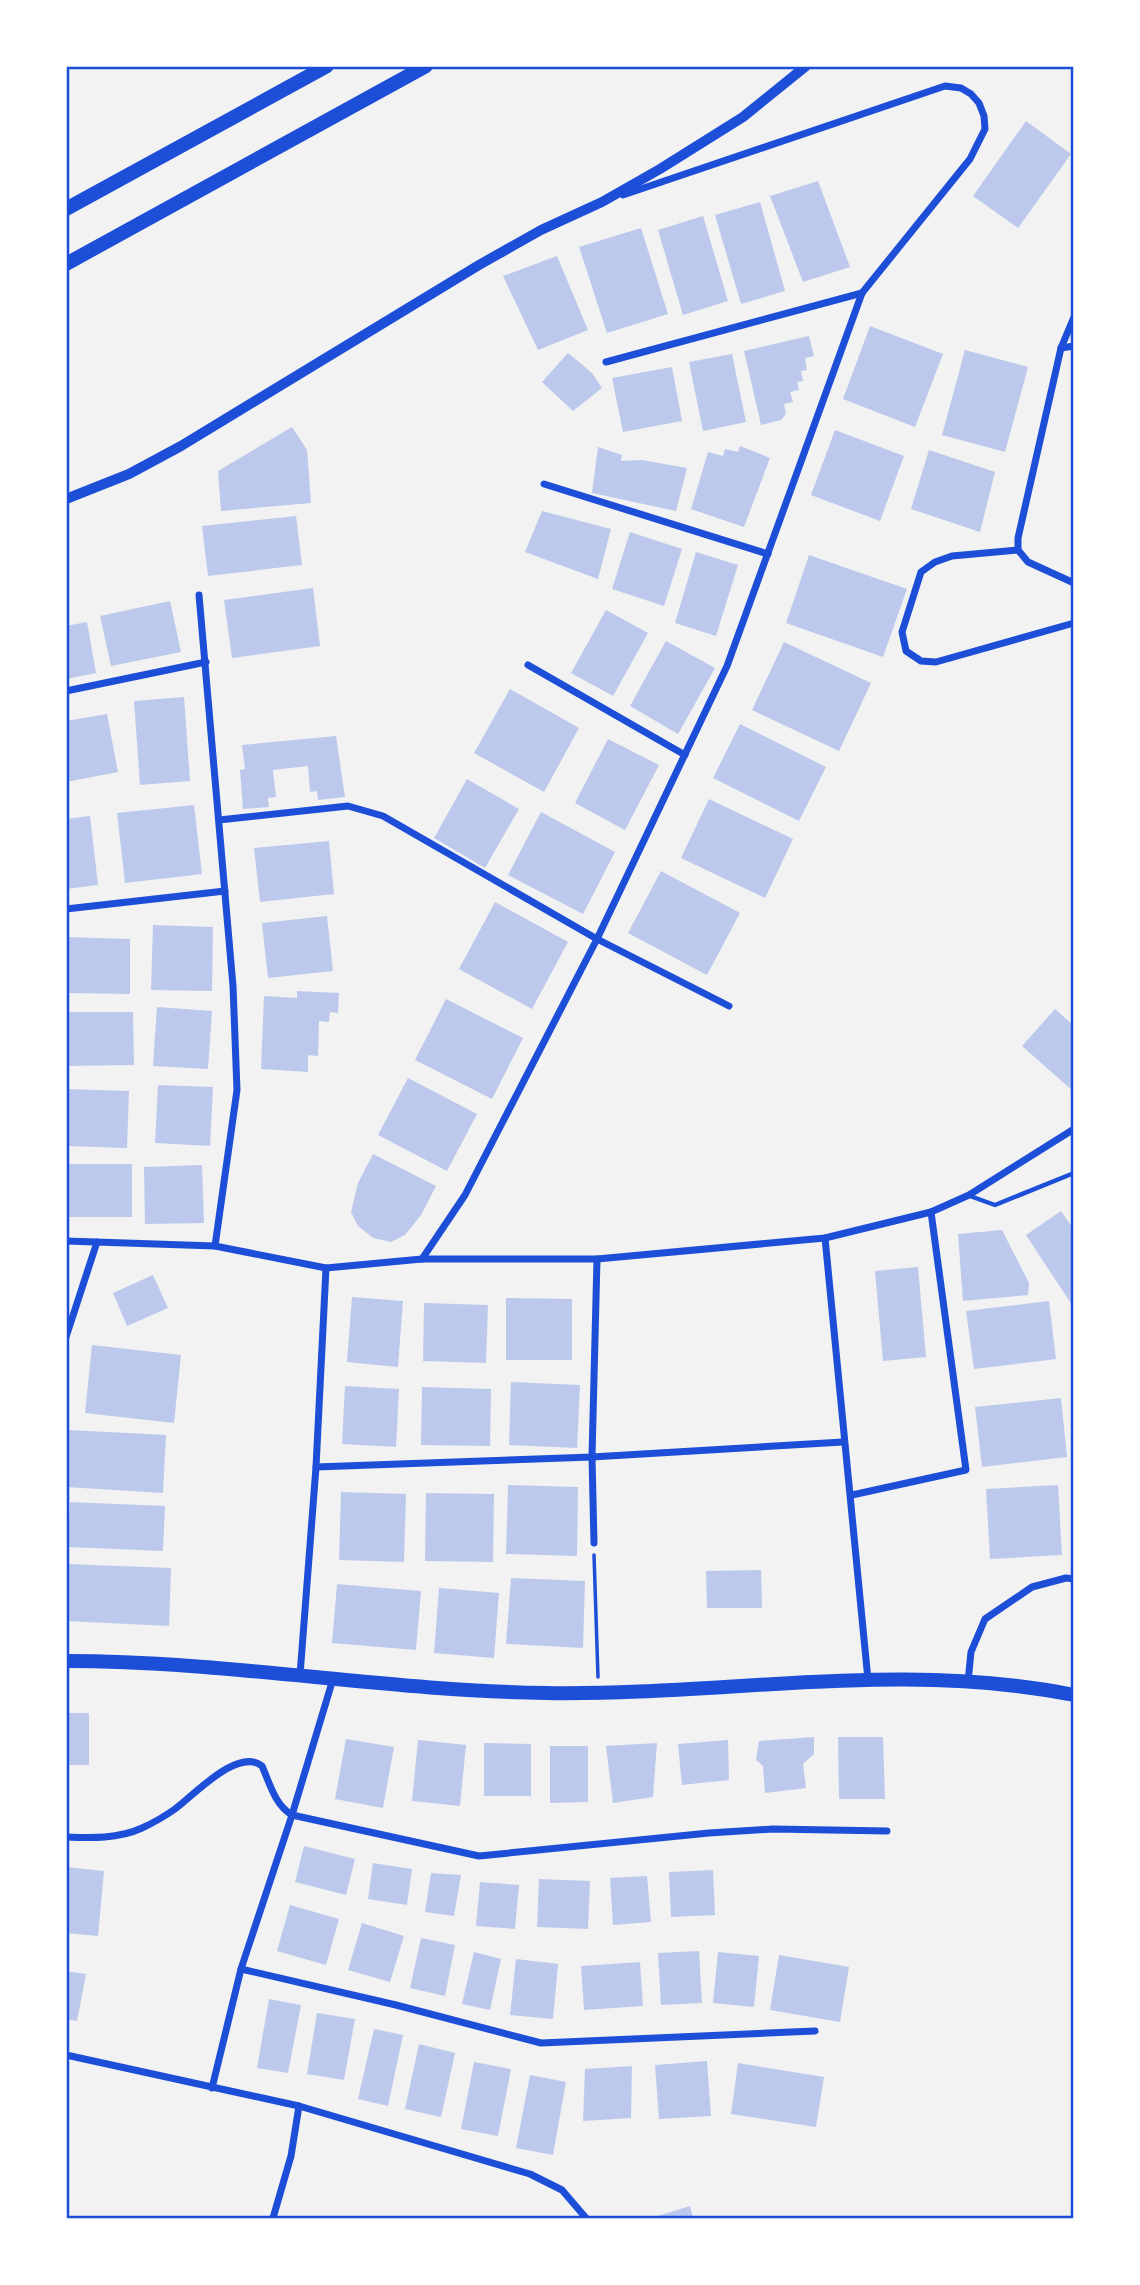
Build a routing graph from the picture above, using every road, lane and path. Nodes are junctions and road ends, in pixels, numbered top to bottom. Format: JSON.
{"nodes":[{"id":1,"x":327,"y":66,"type":"edge"},
{"id":2,"x":426,"y":66,"type":"edge"},
{"id":3,"x":806,"y":66,"type":"edge"},
{"id":4,"x":602,"y":202,"type":"junction"},
{"id":5,"x":66,"y":209,"type":"edge"},
{"id":6,"x":66,"y":264,"type":"edge"},
{"id":7,"x":862,"y":293,"type":"junction"},
{"id":8,"x":1073,"y":317,"type":"edge"},
{"id":9,"x":1073,"y":346,"type":"edge"},
{"id":10,"x":1061,"y":348,"type":"junction"},
{"id":11,"x":607,"y":362,"type":"dead end"},
{"id":12,"x":544,"y":484,"type":"dead end"},
{"id":13,"x":66,"y":499,"type":"edge"},
{"id":14,"x":1018,"y":550,"type":"junction"},
{"id":15,"x":768,"y":554,"type":"junction"},
{"id":16,"x":1073,"y":583,"type":"edge"},
{"id":17,"x":199,"y":595,"type":"dead end"},
{"id":18,"x":1073,"y":623,"type":"edge"},
{"id":19,"x":206,"y":662,"type":"junction"},
{"id":20,"x":528,"y":665,"type":"dead end"},
{"id":21,"x":66,"y":691,"type":"edge"},
{"id":22,"x":685,"y":755,"type":"junction"},
{"id":23,"x":219,"y":820,"type":"junction"},
{"id":24,"x":225,"y":891,"type":"junction"},
{"id":25,"x":66,"y":909,"type":"edge"},
{"id":26,"x":597,"y":939,"type":"junction"},
{"id":27,"x":729,"y":1006,"type":"dead end"},
{"id":28,"x":1073,"y":1129,"type":"edge"},
{"id":29,"x":1073,"y":1173,"type":"edge"},
{"id":30,"x":969,"y":1195,"type":"junction"},
{"id":31,"x":931,"y":1212,"type":"junction"},
{"id":32,"x":824,"y":1238,"type":"junction"},
{"id":33,"x":66,"y":1241,"type":"edge"},
{"id":34,"x":97,"y":1242,"type":"junction"},
{"id":35,"x":215,"y":1246,"type":"junction"},
{"id":36,"x":422,"y":1259,"type":"junction"},
{"id":37,"x":597,"y":1259,"type":"junction"},
{"id":38,"x":326,"y":1268,"type":"junction"},
{"id":39,"x":66,"y":1337,"type":"edge"},
{"id":40,"x":843,"y":1442,"type":"junction"},
{"id":41,"x":592,"y":1457,"type":"junction"},
{"id":42,"x":316,"y":1466,"type":"junction"},
{"id":43,"x":852,"y":1495,"type":"junction"},
{"id":44,"x":594,"y":1543,"type":"joint"},
{"id":45,"x":1073,"y":1579,"type":"edge"},
{"id":46,"x":66,"y":1661,"type":"edge"},
{"id":47,"x":300,"y":1675,"type":"junction"},
{"id":48,"x":332,"y":1679,"type":"junction"},
{"id":49,"x":868,"y":1681,"type":"junction"},
{"id":50,"x":968,"y":1682,"type":"junction"},
{"id":51,"x":599,"y":1692,"type":"junction"},
{"id":52,"x":1073,"y":1695,"type":"edge"},
{"id":53,"x":292,"y":1815,"type":"junction"},
{"id":54,"x":887,"y":1832,"type":"dead end"},
{"id":55,"x":66,"y":1837,"type":"edge"},
{"id":56,"x":241,"y":1969,"type":"junction"},
{"id":57,"x":815,"y":2031,"type":"dead end"},
{"id":58,"x":66,"y":2055,"type":"edge"},
{"id":59,"x":212,"y":2088,"type":"junction"},
{"id":60,"x":299,"y":2106,"type":"junction"},
{"id":61,"x":273,"y":2218,"type":"edge"},
{"id":62,"x":586,"y":2218,"type":"edge"}],
"edges":[{"from":1,"to":5,"type":"main road"},
{"from":2,"to":6,"type":"main road"},
{"from":3,"to":4,"type":"street"},
{"from":4,"to":7,"type":"street"},
{"from":4,"to":13,"type":"street"},
{"from":7,"to":11,"type":"street"},
{"from":7,"to":15,"type":"street"},
{"from":8,"to":10,"type":"street"},
{"from":9,"to":10,"type":"street"},
{"from":10,"to":14,"type":"street"},
{"from":12,"to":15,"type":"street"},
{"from":14,"to":16,"type":"street"},
{"from":14,"to":18,"type":"street"},
{"from":15,"to":22,"type":"street"},
{"from":17,"to":19,"type":"street"},
{"from":19,"to":21,"type":"street"},
{"from":19,"to":23,"type":"street"},
{"from":20,"to":22,"type":"street"},
{"from":22,"to":26,"type":"street"},
{"from":23,"to":24,"type":"street"},
{"from":23,"to":26,"type":"street"},
{"from":24,"to":25,"type":"street"},
{"from":24,"to":35,"type":"street"},
{"from":26,"to":27,"type":"street"},
{"from":26,"to":36,"type":"street"},
{"from":28,"to":30,"type":"street"},
{"from":29,"to":30,"type":"lane"},
{"from":30,"to":31,"type":"street"},
{"from":31,"to":32,"type":"street"},
{"from":31,"to":43,"type":"street"},
{"from":32,"to":37,"type":"street"},
{"from":32,"to":40,"type":"street"},
{"from":33,"to":34,"type":"street"},
{"from":34,"to":35,"type":"street"},
{"from":34,"to":39,"type":"street"},
{"from":35,"to":38,"type":"street"},
{"from":36,"to":37,"type":"street"},
{"from":36,"to":38,"type":"street"},
{"from":37,"to":41,"type":"street"},
{"from":38,"to":42,"type":"street"},
{"from":40,"to":41,"type":"street"},
{"from":40,"to":43,"type":"street"},
{"from":41,"to":42,"type":"street"},
{"from":41,"to":44,"type":"street"},
{"from":42,"to":47,"type":"street"},
{"from":43,"to":49,"type":"street"},
{"from":44,"to":51,"type":"path"},
{"from":45,"to":50,"type":"street"},
{"from":46,"to":47,"type":"main road"},
{"from":47,"to":48,"type":"main road"},
{"from":48,"to":51,"type":"main road"},
{"from":48,"to":53,"type":"street"},
{"from":49,"to":50,"type":"main road"},
{"from":49,"to":51,"type":"main road"},
{"from":50,"to":52,"type":"main road"},
{"from":53,"to":54,"type":"street"},
{"from":53,"to":55,"type":"street"},
{"from":53,"to":56,"type":"street"},
{"from":56,"to":57,"type":"street"},
{"from":56,"to":59,"type":"street"},
{"from":58,"to":59,"type":"street"},
{"from":59,"to":60,"type":"street"},
{"from":60,"to":61,"type":"street"},
{"from":60,"to":62,"type":"street"}]}
